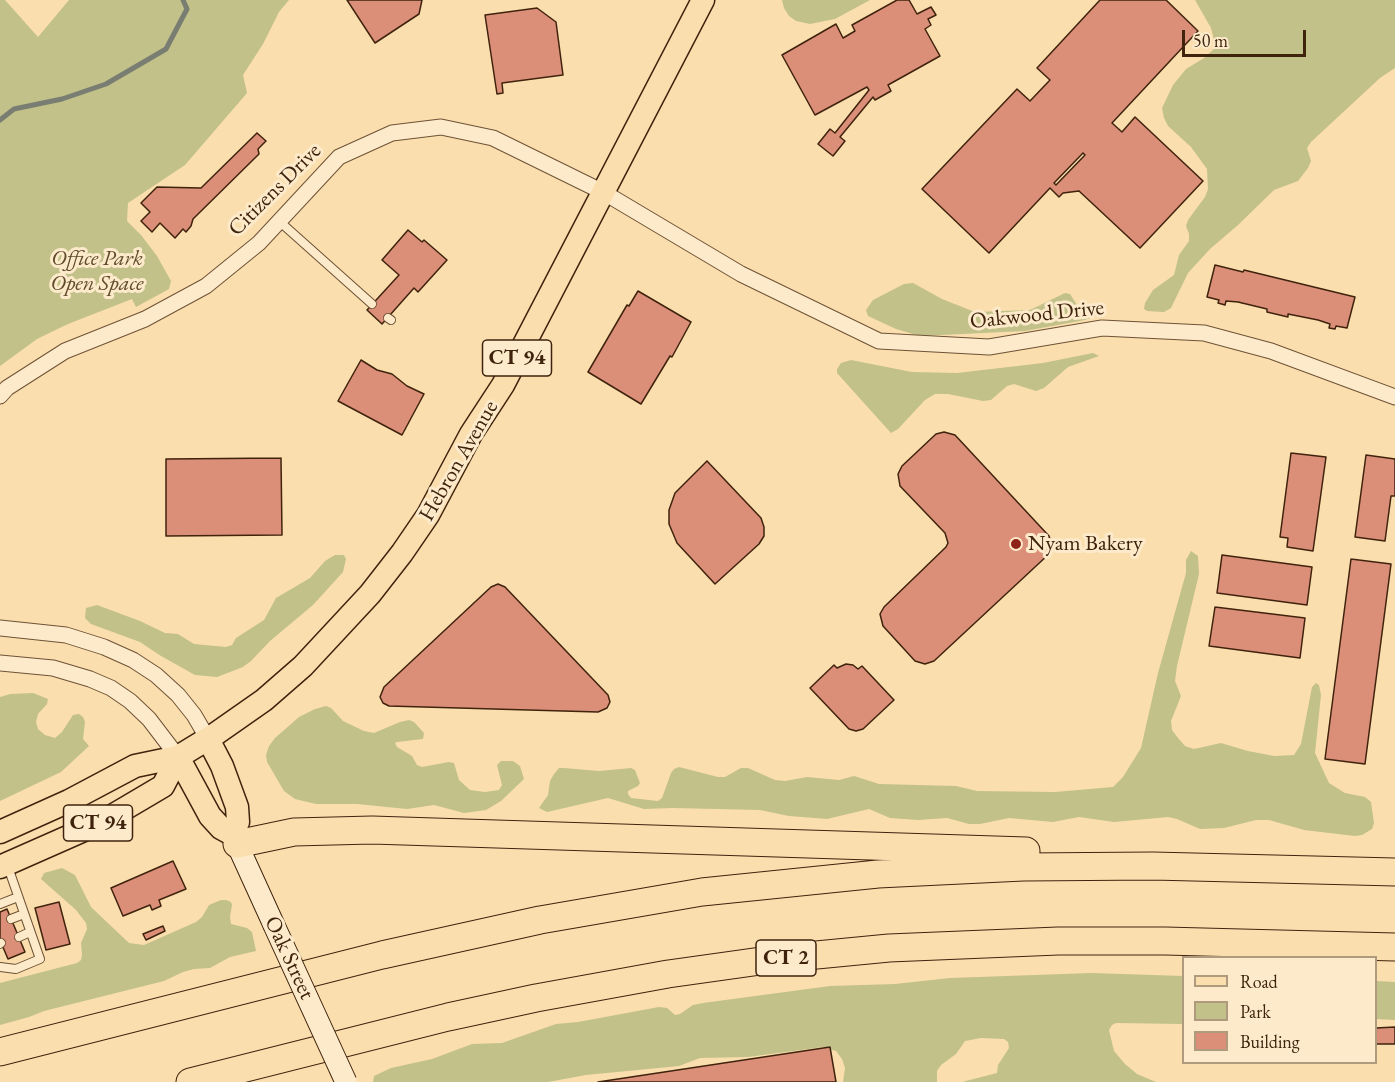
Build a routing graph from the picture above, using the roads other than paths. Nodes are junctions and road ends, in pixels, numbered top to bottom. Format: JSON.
{"nodes":[{"id":1,"x":703,"y":0,"type":"edge"},
{"id":2,"x":603,"y":192,"type":"junction"},
{"id":3,"x":279,"y":221,"type":"junction"},
{"id":4,"x":372,"y":304,"type":"dead end"},
{"id":5,"x":0,"y":396,"type":"edge"},
{"id":6,"x":1395,"y":397,"type":"edge"},
{"id":7,"x":0,"y":628,"type":"edge"},
{"id":8,"x":0,"y":663,"type":"edge"},
{"id":9,"x":208,"y":739,"type":"junction"},
{"id":10,"x":178,"y":757,"type":"junction"},
{"id":11,"x":0,"y":832,"type":"edge"},
{"id":12,"x":235,"y":839,"type":"junction"},
{"id":13,"x":4,"y":865,"type":"edge"},
{"id":14,"x":1128,"y":866,"type":"junction"},
{"id":15,"x":1395,"y":872,"type":"edge"},
{"id":16,"x":18,"y":897,"type":"junction"},
{"id":17,"x":0,"y":904,"type":"edge"},
{"id":18,"x":24,"y":914,"type":"junction"},
{"id":19,"x":11,"y":919,"type":"dead end"},
{"id":20,"x":30,"y":932,"type":"junction"},
{"id":21,"x":19,"y":938,"type":"dead end"},
{"id":22,"x":1395,"y":947,"type":"edge"},
{"id":23,"x":0,"y":967,"type":"edge"},
{"id":24,"x":0,"y":1052,"type":"edge"},
{"id":25,"x":190,"y":1082,"type":"edge"},
{"id":26,"x":346,"y":1082,"type":"edge"}],
"edges":[{"from":1,"to":2,"type":"main road","name":"Hebron Avenue","number":"CT 94"},
{"from":2,"to":3,"type":"street","name":"Citizens Drive"},
{"from":2,"to":6,"type":"street","name":"Oakwood Drive"},
{"from":2,"to":9,"type":"main road","name":"Hebron Avenue","number":"CT 94"},
{"from":3,"to":4,"type":"lane"},
{"from":3,"to":5,"type":"street","name":"Citizens Drive"},
{"from":7,"to":9,"type":"street"},
{"from":8,"to":10,"type":"street"},
{"from":9,"to":10,"type":"main road","name":"Hebron Avenue","number":"CT 94"},
{"from":9,"to":12,"type":"main road"},
{"from":10,"to":11,"type":"main road","name":"Hebron Avenue","number":"CT 94"},
{"from":10,"to":12,"type":"main road","name":"Oak Street"},
{"from":10,"to":13,"type":"main road","number":"CT 94"},
{"from":12,"to":14,"type":"highway"},
{"from":12,"to":26,"type":"street","name":"Oak Street","bridge":true},
{"from":13,"to":16,"type":"lane"},
{"from":14,"to":15,"type":"highway"},
{"from":14,"to":24,"type":"highway"},
{"from":16,"to":17,"type":"lane"},
{"from":16,"to":18,"type":"lane"},
{"from":18,"to":19,"type":"lane"},
{"from":18,"to":20,"type":"lane"},
{"from":20,"to":21,"type":"lane"},
{"from":20,"to":23,"type":"lane"},
{"from":22,"to":25,"type":"highway","number":"CT 2"}]}
